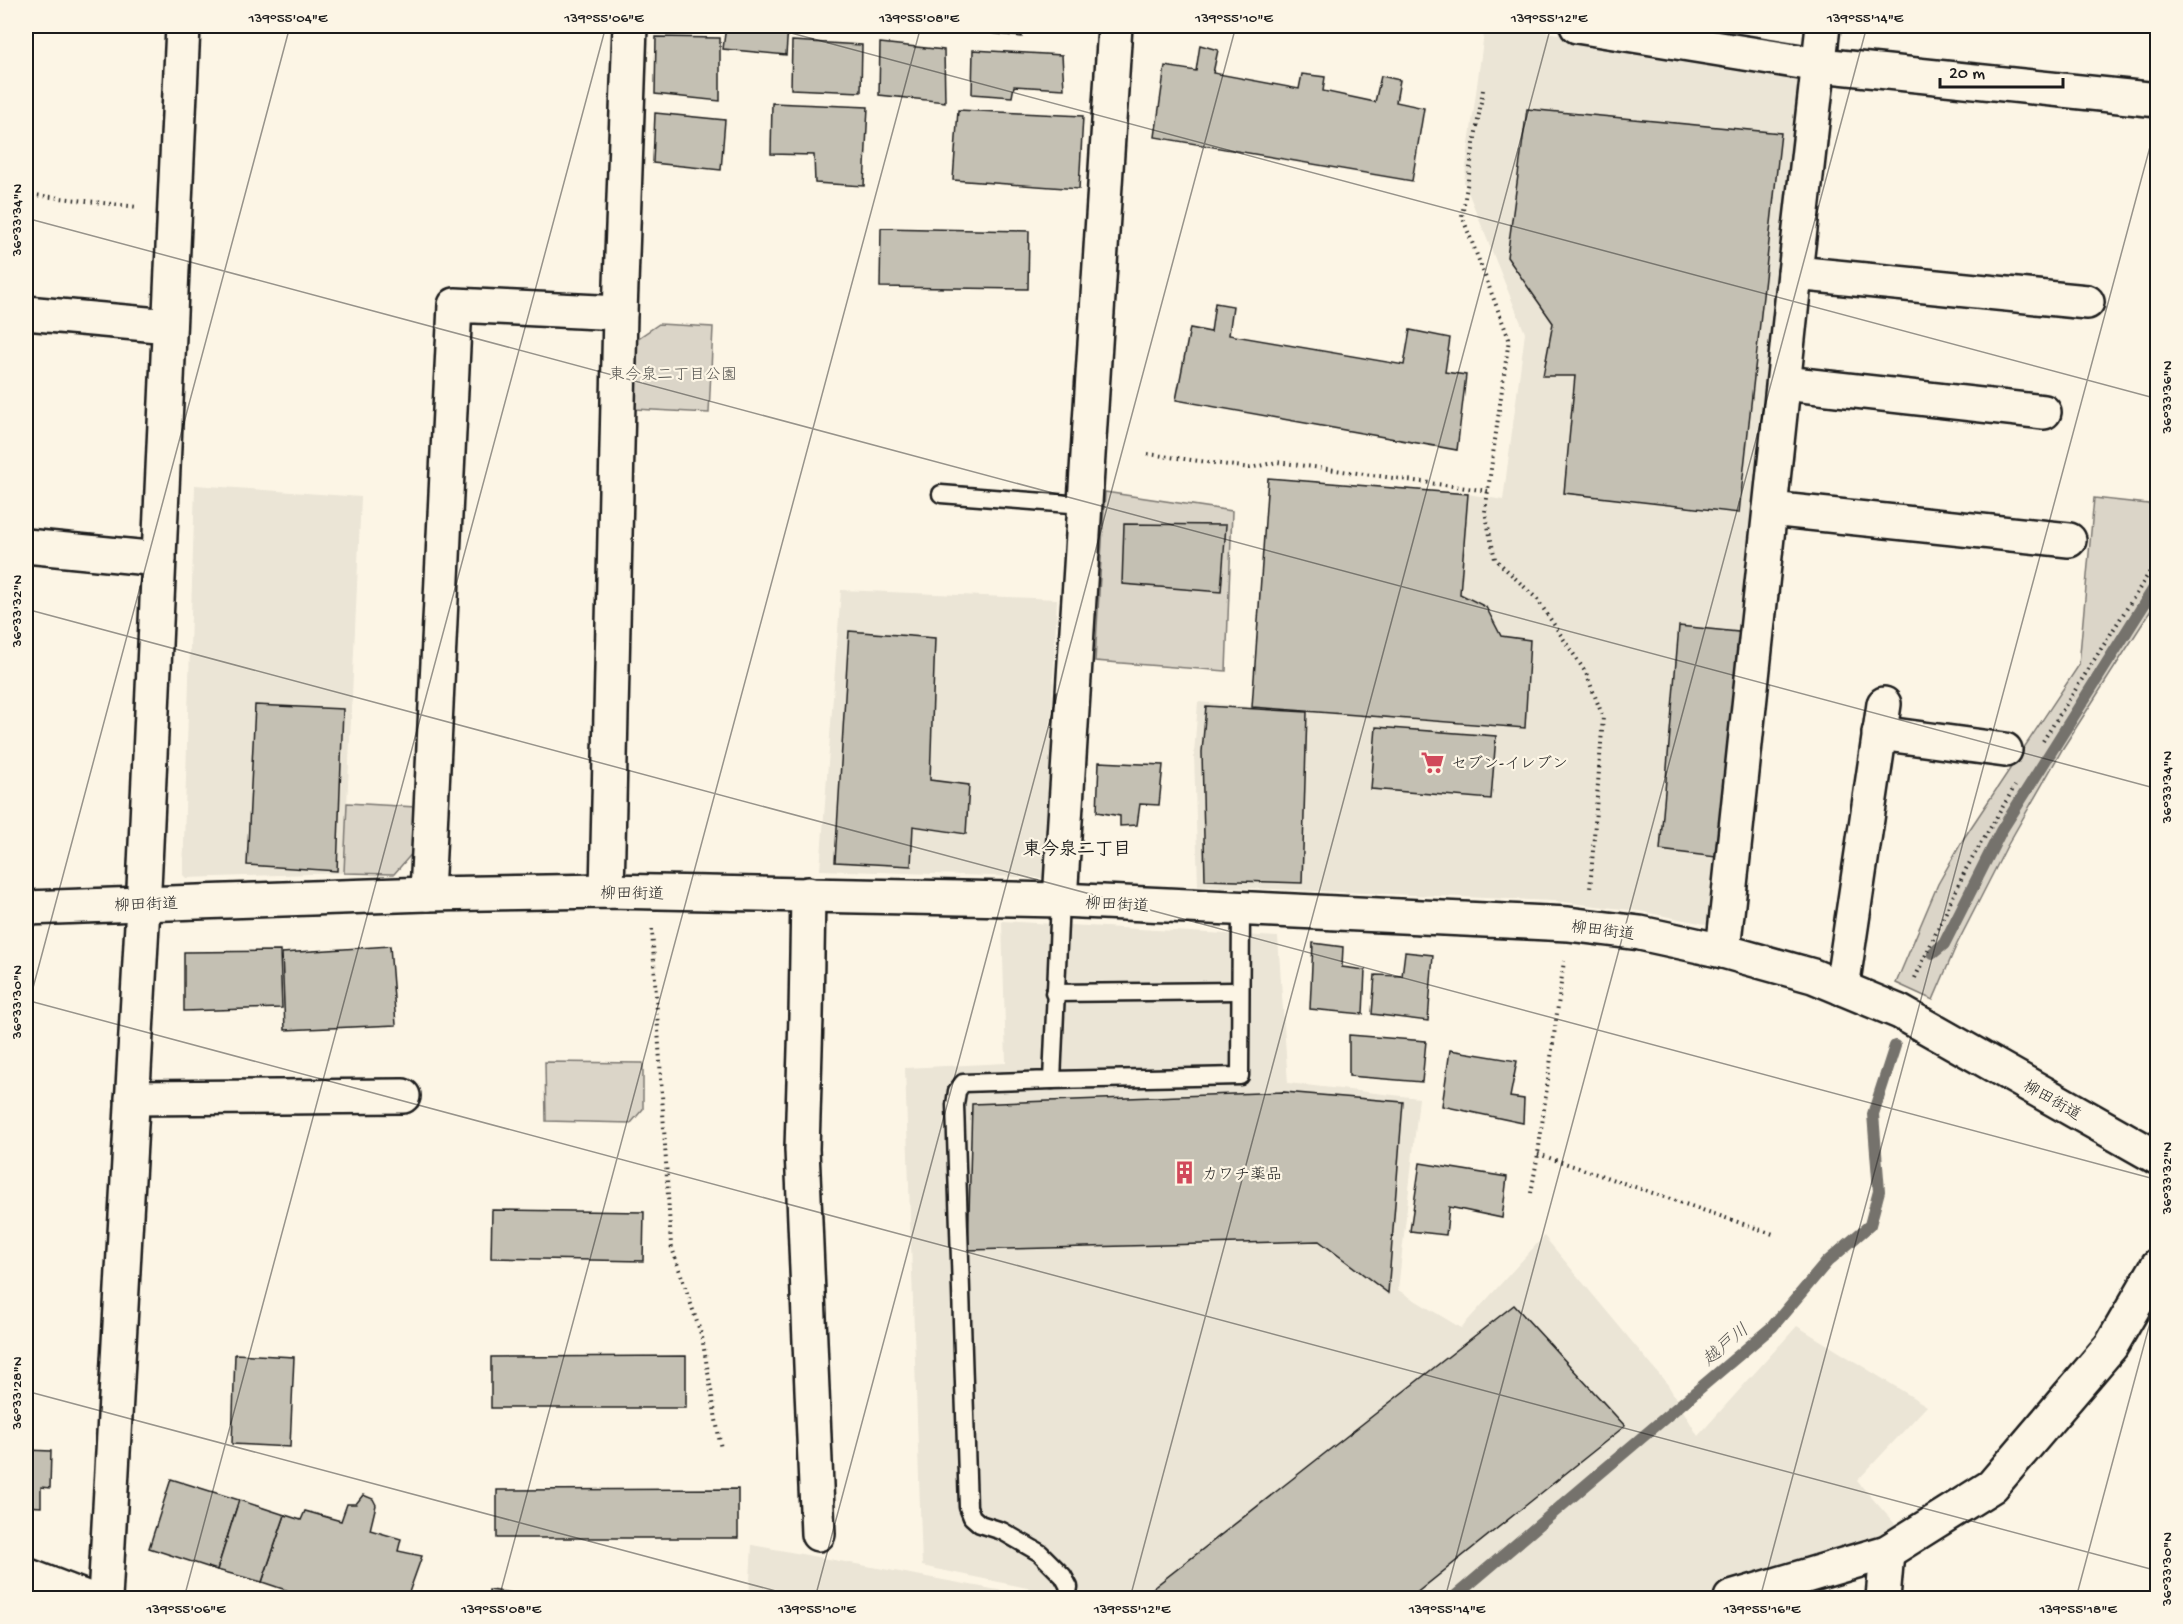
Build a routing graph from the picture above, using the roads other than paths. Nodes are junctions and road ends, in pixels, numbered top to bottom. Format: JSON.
{"nodes":[{"id":1,"x":183,"y":26,"type":"edge"},
{"id":2,"x":630,"y":26,"type":"edge"},
{"id":3,"x":1115,"y":26,"type":"edge"},
{"id":4,"x":1576,"y":26,"type":"edge"},
{"id":5,"x":1823,"y":26,"type":"edge"},
{"id":6,"x":1820,"y":65,"type":"junction"},
{"id":7,"x":2157,"y":100,"type":"edge"},
{"id":8,"x":1795,"y":273,"type":"junction"},
{"id":9,"x":2087,"y":302,"type":"dead end"},
{"id":10,"x":26,"y":312,"type":"edge"},
{"id":11,"x":620,"y":313,"type":"junction"},
{"id":12,"x":169,"y":326,"type":"junction"},
{"id":13,"x":1784,"y":383,"type":"junction"},
{"id":14,"x":2044,"y":412,"type":"dead end"},
{"id":15,"x":941,"y":494,"type":"dead end"},
{"id":16,"x":1083,"y":506,"type":"junction"},
{"id":17,"x":1770,"y":509,"type":"junction"},
{"id":18,"x":2069,"y":540,"type":"dead end"},
{"id":19,"x":26,"y":546,"type":"edge"},
{"id":20,"x":159,"y":559,"type":"junction"},
{"id":21,"x":2005,"y":750,"type":"dead end"},
{"id":22,"x":607,"y":891,"type":"junction"},
{"id":23,"x":427,"y":894,"type":"junction"},
{"id":24,"x":808,"y":894,"type":"junction"},
{"id":25,"x":1060,"y":900,"type":"junction"},
{"id":26,"x":143,"y":903,"type":"junction"},
{"id":27,"x":26,"y":908,"type":"edge"},
{"id":28,"x":1240,"y":908,"type":"junction"},
{"id":29,"x":1724,"y":951,"type":"junction"},
{"id":30,"x":1842,"y":988,"type":"junction"},
{"id":31,"x":1239,"y":991,"type":"junction"},
{"id":32,"x":1054,"y":993,"type":"junction"},
{"id":33,"x":1052,"y":1080,"type":"junction"},
{"id":34,"x":403,"y":1096,"type":"dead end"},
{"id":35,"x":132,"y":1098,"type":"junction"},
{"id":36,"x":2157,"y":1158,"type":"edge"},
{"id":37,"x":2157,"y":1265,"type":"edge"},
{"id":38,"x":818,"y":1534,"type":"dead end"},
{"id":39,"x":1887,"y":1552,"type":"junction"},
{"id":40,"x":26,"y":1575,"type":"edge"},
{"id":41,"x":86,"y":1599,"type":"edge"},
{"id":42,"x":105,"y":1599,"type":"edge"},
{"id":43,"x":1067,"y":1599,"type":"edge"},
{"id":44,"x":1731,"y":1599,"type":"edge"},
{"id":45,"x":1883,"y":1599,"type":"edge"}],
"edges":[{"from":1,"to":12,"type":"street"},
{"from":2,"to":11,"type":"street"},
{"from":3,"to":16,"type":"street"},
{"from":4,"to":6,"type":"street"},
{"from":5,"to":6,"type":"street"},
{"from":6,"to":7,"type":"street"},
{"from":6,"to":8,"type":"street"},
{"from":8,"to":9,"type":"street"},
{"from":8,"to":13,"type":"street"},
{"from":10,"to":12,"type":"street"},
{"from":11,"to":22,"type":"street"},
{"from":11,"to":23,"type":"street"},
{"from":12,"to":20,"type":"street"},
{"from":13,"to":14,"type":"street"},
{"from":13,"to":17,"type":"street"},
{"from":15,"to":16,"type":"lane"},
{"from":16,"to":25,"type":"street"},
{"from":17,"to":18,"type":"street"},
{"from":17,"to":29,"type":"street"},
{"from":19,"to":20,"type":"street"},
{"from":20,"to":26,"type":"street"},
{"from":21,"to":30,"type":"street"},
{"from":22,"to":23,"type":"street","name":"柳田街道"},
{"from":22,"to":24,"type":"street","name":"柳田街道"},
{"from":23,"to":26,"type":"street","name":"柳田街道"},
{"from":24,"to":25,"type":"street","name":"柳田街道"},
{"from":24,"to":38,"type":"street"},
{"from":25,"to":28,"type":"street","name":"柳田街道"},
{"from":25,"to":32,"type":"lane"},
{"from":26,"to":27,"type":"street","name":"柳田街道"},
{"from":26,"to":35,"type":"street"},
{"from":28,"to":29,"type":"street","name":"柳田街道"},
{"from":28,"to":31,"type":"lane"},
{"from":29,"to":30,"type":"street","name":"柳田街道"},
{"from":30,"to":36,"type":"street","name":"柳田街道"},
{"from":31,"to":32,"type":"lane"},
{"from":31,"to":33,"type":"lane"},
{"from":32,"to":33,"type":"lane"},
{"from":33,"to":43,"type":"lane"},
{"from":34,"to":35,"type":"street"},
{"from":35,"to":42,"type":"street"},
{"from":37,"to":39,"type":"street"},
{"from":39,"to":44,"type":"street"},
{"from":39,"to":45,"type":"street"},
{"from":40,"to":41,"type":"street"}]}
